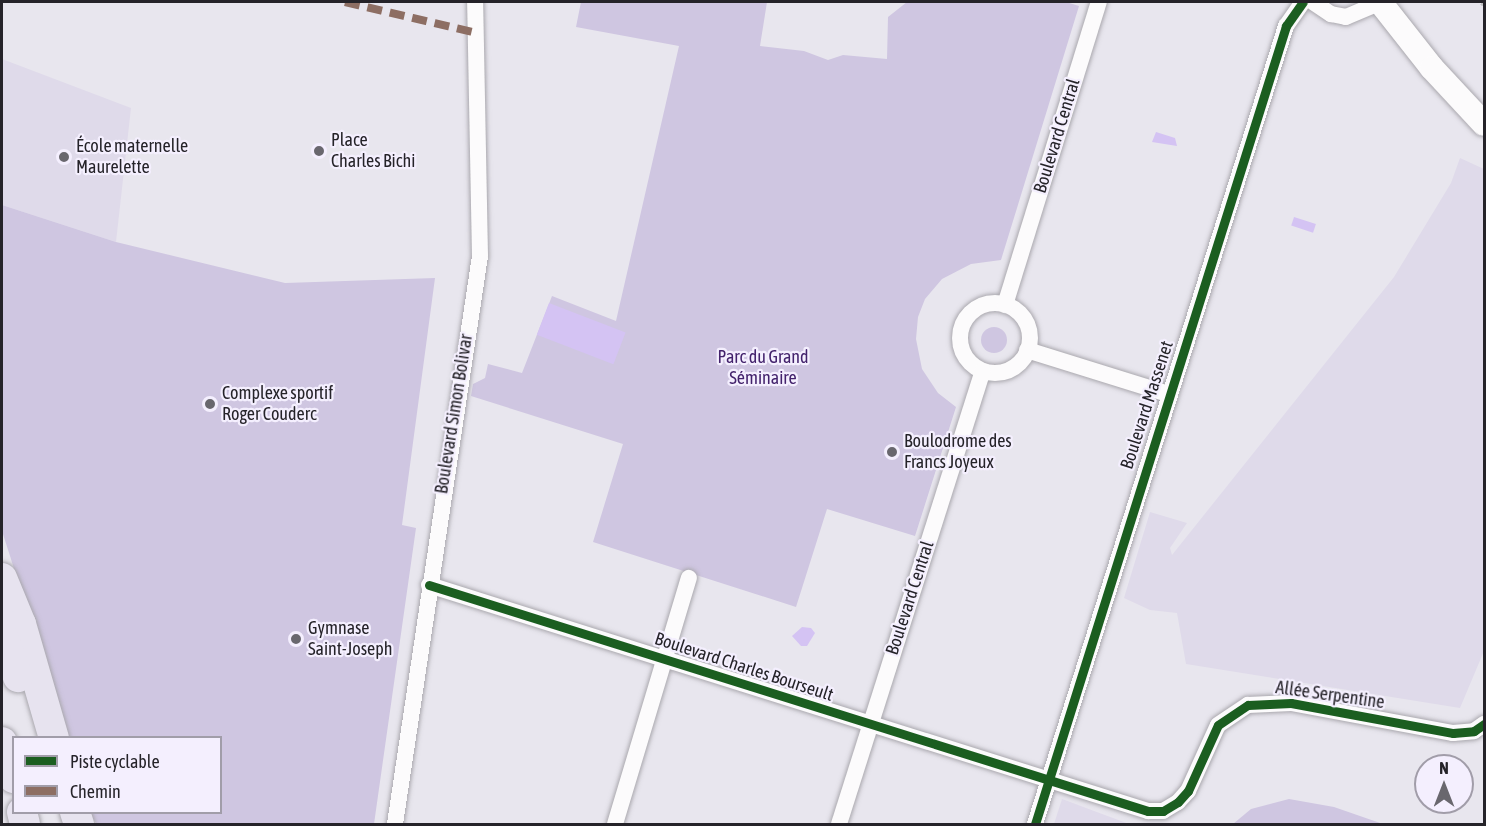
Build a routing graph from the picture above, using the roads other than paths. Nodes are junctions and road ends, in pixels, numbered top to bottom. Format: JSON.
{"nodes":[{"id":1,"x":475,"y":2,"type":"edge"},
{"id":2,"x":1099,"y":2,"type":"edge"},
{"id":3,"x":1303,"y":2,"type":"edge"},
{"id":4,"x":1313,"y":2,"type":"edge"},
{"id":5,"x":1380,"y":2,"type":"edge"},
{"id":6,"x":1485,"y":124,"type":"edge"},
{"id":7,"x":1005,"y":305,"type":"junction"},
{"id":8,"x":1028,"y":350,"type":"junction"},
{"id":9,"x":983,"y":371,"type":"junction"},
{"id":10,"x":1168,"y":394,"type":"junction"},
{"id":11,"x":2,"y":578,"type":"edge"},
{"id":12,"x":689,"y":578,"type":"dead end"},
{"id":13,"x":429,"y":585,"type":"junction"},
{"id":14,"x":2,"y":634,"type":"edge"},
{"id":15,"x":665,"y":659,"type":"junction"},
{"id":16,"x":870,"y":724,"type":"junction"},
{"id":17,"x":1485,"y":724,"type":"edge"},
{"id":18,"x":36,"y":736,"type":"edge"},
{"id":19,"x":53,"y":736,"type":"edge"},
{"id":20,"x":2,"y":742,"type":"edge"},
{"id":21,"x":12,"y":771,"type":"edge"},
{"id":22,"x":1049,"y":781,"type":"junction"},
{"id":23,"x":395,"y":825,"type":"edge"},
{"id":24,"x":615,"y":825,"type":"edge"},
{"id":25,"x":839,"y":825,"type":"edge"},
{"id":26,"x":1035,"y":825,"type":"edge"}],
"edges":[{"from":1,"to":13,"type":"street","name":"Boulevard Simon Bolivar"},
{"from":2,"to":7,"type":"street","name":"Boulevard Central"},
{"from":3,"to":10,"type":"street","name":"Boulevard Massenet"},
{"from":4,"to":5,"type":"street"},
{"from":5,"to":6,"type":"main road"},
{"from":7,"to":8,"type":"street"},
{"from":7,"to":9,"type":"street"},
{"from":8,"to":9,"type":"street"},
{"from":8,"to":10,"type":"street"},
{"from":9,"to":16,"type":"street","name":"Boulevard Central"},
{"from":10,"to":22,"type":"street","name":"Boulevard Massenet"},
{"from":11,"to":19,"type":"highway"},
{"from":12,"to":15,"type":"street"},
{"from":13,"to":15,"type":"street","name":"Boulevard Charles Bourseult"},
{"from":13,"to":23,"type":"street","name":"Boulevard Simon Bolivar"},
{"from":14,"to":18,"type":"highway"},
{"from":15,"to":16,"type":"street","name":"Boulevard Charles Bourseult"},
{"from":15,"to":24,"type":"street"},
{"from":16,"to":22,"type":"street","name":"Boulevard Charles Bourseult"},
{"from":16,"to":25,"type":"street","name":"Boulevard Central"},
{"from":17,"to":22,"type":"street","name":"Allée Serpentine"},
{"from":20,"to":21,"type":"highway"},
{"from":22,"to":26,"type":"street","name":"Boulevard Massenet"}]}
